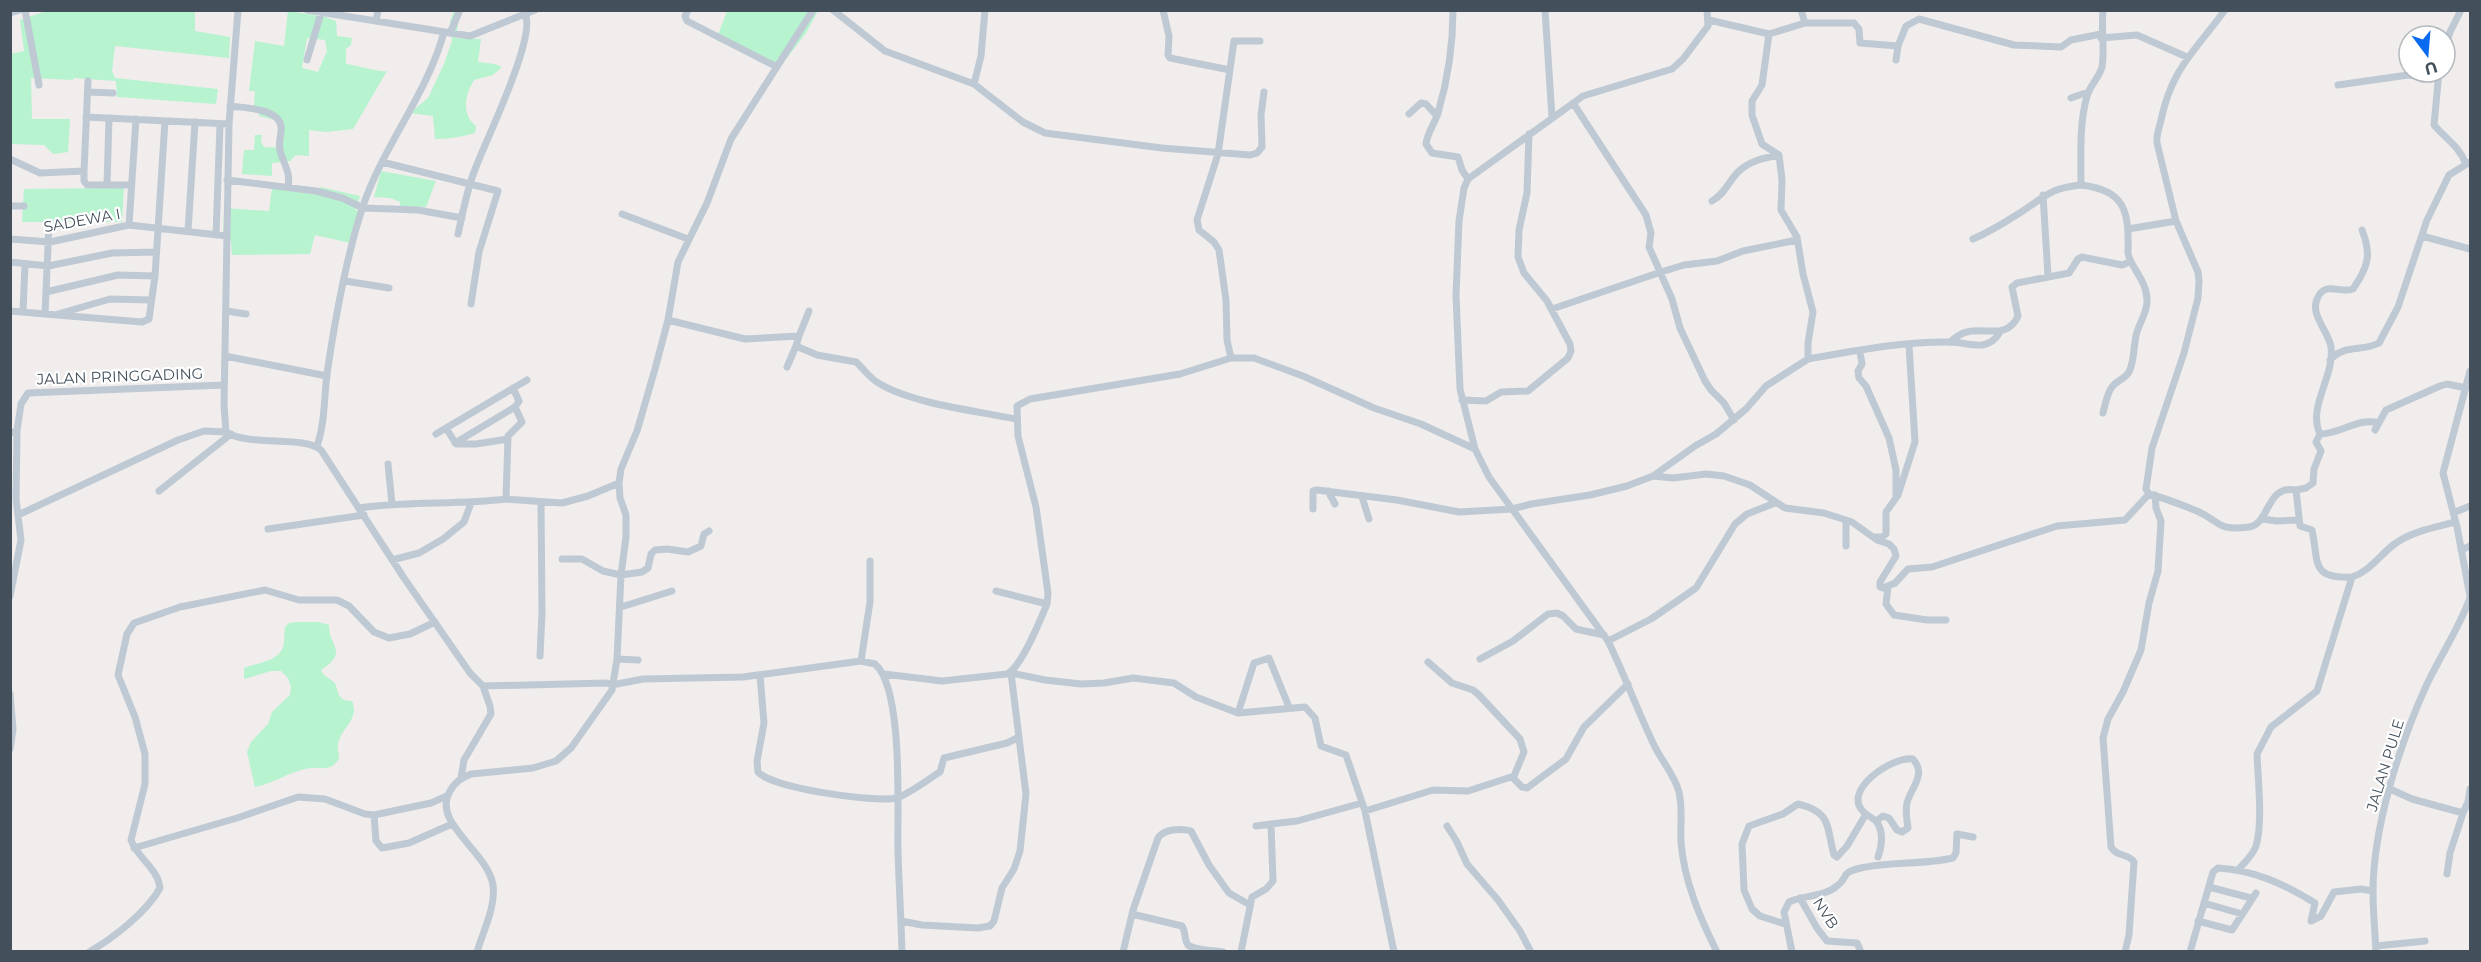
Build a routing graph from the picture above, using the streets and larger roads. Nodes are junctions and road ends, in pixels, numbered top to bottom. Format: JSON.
{"nodes":[{"id":1,"x":22,"y":10,"type":"edge"},
{"id":2,"x":238,"y":10,"type":"edge"},
{"id":3,"x":307,"y":10,"type":"edge"},
{"id":4,"x":378,"y":10,"type":"edge"},
{"id":5,"x":460,"y":10,"type":"edge"},
{"id":6,"x":535,"y":10,"type":"edge"},
{"id":7,"x":688,"y":10,"type":"edge"},
{"id":8,"x":813,"y":10,"type":"edge"},
{"id":9,"x":833,"y":10,"type":"edge"},
{"id":10,"x":985,"y":10,"type":"edge"},
{"id":11,"x":1163,"y":10,"type":"edge"},
{"id":12,"x":1453,"y":10,"type":"edge"},
{"id":13,"x":1545,"y":10,"type":"edge"},
{"id":14,"x":1707,"y":10,"type":"edge"},
{"id":15,"x":1801,"y":10,"type":"edge"},
{"id":16,"x":2103,"y":10,"type":"edge"},
{"id":17,"x":2225,"y":10,"type":"edge"},
{"id":18,"x":2461,"y":10,"type":"edge"},
{"id":19,"x":11,"y":12,"type":"edge"},
{"id":20,"x":321,"y":13,"type":"junction"},
{"id":21,"x":521,"y":14,"type":"edge"},
{"id":22,"x":1709,"y":20,"type":"junction"},
{"id":23,"x":376,"y":21,"type":"junction"},
{"id":24,"x":1806,"y":22,"type":"junction"},
{"id":25,"x":2455,"y":24,"type":"edge"},
{"id":26,"x":447,"y":32,"type":"junction"},
{"id":27,"x":1768,"y":34,"type":"junction"},
{"id":28,"x":2101,"y":36,"type":"junction"},
{"id":29,"x":1260,"y":41,"type":"dead end"},
{"id":30,"x":1898,"y":46,"type":"junction"},
{"id":31,"x":2187,"y":57,"type":"junction"},
{"id":32,"x":307,"y":60,"type":"dead end"},
{"id":33,"x":1896,"y":60,"type":"dead end"},
{"id":34,"x":777,"y":67,"type":"junction"},
{"id":35,"x":1230,"y":70,"type":"junction"},
{"id":36,"x":2397,"y":77,"type":"edge"},
{"id":37,"x":88,"y":81,"type":"dead end"},
{"id":38,"x":974,"y":84,"type":"junction"},
{"id":39,"x":2437,"y":84,"type":"edge"},
{"id":40,"x":39,"y":85,"type":"dead end"},
{"id":41,"x":2338,"y":86,"type":"dead end"},
{"id":42,"x":87,"y":92,"type":"junction"},
{"id":43,"x":1264,"y":92,"type":"dead end"},
{"id":44,"x":2088,"y":92,"type":"junction"},
{"id":45,"x":113,"y":93,"type":"dead end"},
{"id":46,"x":2071,"y":98,"type":"dead end"},
{"id":47,"x":1573,"y":103,"type":"junction"},
{"id":48,"x":230,"y":106,"type":"junction"},
{"id":49,"x":1409,"y":114,"type":"dead end"},
{"id":50,"x":1437,"y":116,"type":"junction"},
{"id":51,"x":86,"y":117,"type":"junction"},
{"id":52,"x":110,"y":118,"type":"junction"},
{"id":53,"x":1552,"y":118,"type":"junction"},
{"id":54,"x":136,"y":119,"type":"junction"},
{"id":55,"x":165,"y":121,"type":"junction"},
{"id":56,"x":195,"y":122,"type":"junction"},
{"id":57,"x":224,"y":124,"type":"junction"},
{"id":58,"x":1529,"y":134,"type":"junction"},
{"id":59,"x":1218,"y":154,"type":"junction"},
{"id":60,"x":1779,"y":155,"type":"junction"},
{"id":61,"x":10,"y":159,"type":"edge"},
{"id":62,"x":382,"y":162,"type":"junction"},
{"id":63,"x":2468,"y":163,"type":"edge"},
{"id":64,"x":84,"y":171,"type":"junction"},
{"id":65,"x":1468,"y":179,"type":"junction"},
{"id":66,"x":227,"y":180,"type":"junction"},
{"id":67,"x":470,"y":183,"type":"junction"},
{"id":68,"x":107,"y":185,"type":"junction"},
{"id":69,"x":131,"y":185,"type":"junction"},
{"id":70,"x":2081,"y":186,"type":"junction"},
{"id":71,"x":288,"y":187,"type":"junction"},
{"id":72,"x":2043,"y":195,"type":"junction"},
{"id":73,"x":1712,"y":201,"type":"dead end"},
{"id":74,"x":10,"y":206,"type":"edge"},
{"id":75,"x":24,"y":206,"type":"dead end"},
{"id":76,"x":363,"y":208,"type":"junction"},
{"id":77,"x":622,"y":214,"type":"dead end"},
{"id":78,"x":217,"y":216,"type":"junction"},
{"id":79,"x":228,"y":216,"type":"junction"},
{"id":80,"x":462,"y":218,"type":"junction"},
{"id":81,"x":2171,"y":222,"type":"junction"},
{"id":82,"x":50,"y":224,"type":"dead end"},
{"id":83,"x":129,"y":225,"type":"junction"},
{"id":84,"x":158,"y":228,"type":"junction"},
{"id":85,"x":2128,"y":229,"type":"junction"},
{"id":86,"x":2362,"y":230,"type":"dead end"},
{"id":87,"x":188,"y":231,"type":"junction"},
{"id":88,"x":458,"y":234,"type":"dead end"},
{"id":89,"x":216,"y":235,"type":"junction"},
{"id":90,"x":227,"y":236,"type":"junction"},
{"id":91,"x":2422,"y":236,"type":"junction"},
{"id":92,"x":10,"y":238,"type":"edge"},
{"id":93,"x":688,"y":239,"type":"junction"},
{"id":94,"x":1973,"y":239,"type":"dead end"},
{"id":95,"x":1797,"y":240,"type":"junction"},
{"id":96,"x":50,"y":242,"type":"junction"},
{"id":97,"x":2470,"y":249,"type":"edge"},
{"id":98,"x":156,"y":252,"type":"junction"},
{"id":99,"x":10,"y":262,"type":"edge"},
{"id":100,"x":2130,"y":262,"type":"junction"},
{"id":101,"x":25,"y":264,"type":"junction"},
{"id":102,"x":48,"y":266,"type":"junction"},
{"id":103,"x":1661,"y":272,"type":"junction"},
{"id":104,"x":155,"y":276,"type":"junction"},
{"id":105,"x":2048,"y":276,"type":"junction"},
{"id":106,"x":345,"y":281,"type":"junction"},
{"id":107,"x":389,"y":288,"type":"dead end"},
{"id":108,"x":46,"y":292,"type":"junction"},
{"id":109,"x":151,"y":300,"type":"junction"},
{"id":110,"x":471,"y":304,"type":"dead end"},
{"id":111,"x":1551,"y":309,"type":"junction"},
{"id":112,"x":10,"y":311,"type":"edge"},
{"id":113,"x":226,"y":311,"type":"junction"},
{"id":114,"x":810,"y":311,"type":"dead end"},
{"id":115,"x":23,"y":312,"type":"junction"},
{"id":116,"x":45,"y":314,"type":"junction"},
{"id":117,"x":246,"y":314,"type":"dead end"},
{"id":118,"x":56,"y":315,"type":"junction"},
{"id":119,"x":668,"y":320,"type":"junction"},
{"id":120,"x":2000,"y":332,"type":"junction"},
{"id":121,"x":799,"y":336,"type":"junction"},
{"id":122,"x":1950,"y":342,"type":"junction"},
{"id":123,"x":1909,"y":345,"type":"junction"},
{"id":124,"x":796,"y":346,"type":"junction"},
{"id":125,"x":1860,"y":352,"type":"junction"},
{"id":126,"x":225,"y":356,"type":"junction"},
{"id":127,"x":1231,"y":358,"type":"junction"},
{"id":128,"x":1808,"y":359,"type":"junction"},
{"id":129,"x":2330,"y":360,"type":"junction"},
{"id":130,"x":787,"y":367,"type":"dead end"},
{"id":131,"x":2470,"y":371,"type":"edge"},
{"id":132,"x":327,"y":376,"type":"junction"},
{"id":133,"x":526,"y":380,"type":"dead end"},
{"id":134,"x":224,"y":385,"type":"junction"},
{"id":135,"x":513,"y":388,"type":"junction"},
{"id":136,"x":2466,"y":388,"type":"junction"},
{"id":137,"x":1462,"y":400,"type":"junction"},
{"id":138,"x":515,"y":407,"type":"junction"},
{"id":139,"x":2103,"y":413,"type":"dead end"},
{"id":140,"x":1016,"y":419,"type":"junction"},
{"id":141,"x":1734,"y":420,"type":"junction"},
{"id":142,"x":446,"y":428,"type":"junction"},
{"id":143,"x":14,"y":432,"type":"edge"},
{"id":144,"x":228,"y":433,"type":"junction"},
{"id":145,"x":436,"y":434,"type":"dead end"},
{"id":146,"x":2320,"y":434,"type":"junction"},
{"id":147,"x":508,"y":440,"type":"junction"},
{"id":148,"x":455,"y":443,"type":"junction"},
{"id":149,"x":317,"y":446,"type":"junction"},
{"id":150,"x":1475,"y":450,"type":"junction"},
{"id":151,"x":388,"y":464,"type":"dead end"},
{"id":152,"x":1653,"y":476,"type":"junction"},
{"id":153,"x":619,"y":483,"type":"junction"},
{"id":154,"x":2296,"y":490,"type":"junction"},
{"id":155,"x":159,"y":491,"type":"dead end"},
{"id":156,"x":1328,"y":491,"type":"junction"},
{"id":157,"x":2152,"y":494,"type":"junction"},
{"id":158,"x":1362,"y":497,"type":"junction"},
{"id":159,"x":1896,"y":497,"type":"junction"},
{"id":160,"x":506,"y":500,"type":"junction"},
{"id":161,"x":541,"y":502,"type":"junction"},
{"id":162,"x":471,"y":503,"type":"junction"},
{"id":163,"x":1775,"y":503,"type":"junction"},
{"id":164,"x":393,"y":504,"type":"junction"},
{"id":165,"x":1335,"y":504,"type":"dead end"},
{"id":166,"x":2470,"y":506,"type":"edge"},
{"id":167,"x":359,"y":508,"type":"junction"},
{"id":168,"x":1313,"y":509,"type":"dead end"},
{"id":169,"x":1512,"y":509,"type":"junction"},
{"id":170,"x":2453,"y":513,"type":"junction"},
{"id":171,"x":18,"y":515,"type":"junction"},
{"id":172,"x":364,"y":515,"type":"junction"},
{"id":173,"x":1369,"y":519,"type":"dead end"},
{"id":174,"x":2263,"y":519,"type":"junction"},
{"id":175,"x":1846,"y":520,"type":"junction"},
{"id":176,"x":2298,"y":520,"type":"junction"},
{"id":177,"x":2455,"y":522,"type":"junction"},
{"id":178,"x":268,"y":529,"type":"dead end"},
{"id":179,"x":710,"y":531,"type":"dead end"},
{"id":180,"x":1872,"y":537,"type":"junction"},
{"id":181,"x":1846,"y":546,"type":"dead end"},
{"id":182,"x":2470,"y":546,"type":"edge"},
{"id":183,"x":2462,"y":550,"type":"junction"},
{"id":184,"x":562,"y":559,"type":"dead end"},
{"id":185,"x":392,"y":560,"type":"junction"},
{"id":186,"x":870,"y":561,"type":"dead end"},
{"id":187,"x":621,"y":575,"type":"junction"},
{"id":188,"x":2352,"y":577,"type":"junction"},
{"id":189,"x":1888,"y":587,"type":"junction"},
{"id":190,"x":672,"y":591,"type":"dead end"},
{"id":191,"x":996,"y":591,"type":"dead end"},
{"id":192,"x":10,"y":596,"type":"edge"},
{"id":193,"x":2470,"y":597,"type":"edge"},
{"id":194,"x":1047,"y":604,"type":"junction"},
{"id":195,"x":621,"y":607,"type":"junction"},
{"id":196,"x":1946,"y":621,"type":"dead end"},
{"id":197,"x":435,"y":622,"type":"junction"},
{"id":198,"x":1606,"y":638,"type":"junction"},
{"id":199,"x":540,"y":656,"type":"dead end"},
{"id":200,"x":617,"y":659,"type":"junction"},
{"id":201,"x":638,"y":660,"type":"dead end"},
{"id":202,"x":1480,"y":660,"type":"dead end"},
{"id":203,"x":861,"y":661,"type":"junction"},
{"id":204,"x":1428,"y":662,"type":"dead end"},
{"id":205,"x":1011,"y":673,"type":"junction"},
{"id":206,"x":884,"y":674,"type":"junction"},
{"id":207,"x":760,"y":675,"type":"junction"},
{"id":208,"x":1628,"y":684,"type":"junction"},
{"id":209,"x":612,"y":685,"type":"junction"},
{"id":210,"x":483,"y":686,"type":"junction"},
{"id":211,"x":10,"y":694,"type":"edge"},
{"id":212,"x":1290,"y":707,"type":"junction"},
{"id":213,"x":1238,"y":712,"type":"junction"},
{"id":214,"x":1019,"y":737,"type":"junction"},
{"id":215,"x":10,"y":749,"type":"edge"},
{"id":216,"x":1512,"y":777,"type":"junction"},
{"id":217,"x":461,"y":778,"type":"junction"},
{"id":218,"x":2390,"y":789,"type":"junction"},
{"id":219,"x":2470,"y":789,"type":"edge"},
{"id":220,"x":447,"y":796,"type":"junction"},
{"id":221,"x":898,"y":798,"type":"junction"},
{"id":222,"x":1363,"y":807,"type":"junction"},
{"id":223,"x":2463,"y":813,"type":"junction"},
{"id":224,"x":1866,"y":814,"type":"junction"},
{"id":225,"x":374,"y":815,"type":"junction"},
{"id":226,"x":1876,"y":821,"type":"junction"},
{"id":227,"x":452,"y":824,"type":"junction"},
{"id":228,"x":1271,"y":824,"type":"junction"},
{"id":229,"x":1256,"y":826,"type":"dead end"},
{"id":230,"x":1447,"y":826,"type":"dead end"},
{"id":231,"x":1972,"y":837,"type":"dead end"},
{"id":232,"x":134,"y":848,"type":"junction"},
{"id":233,"x":1878,"y":857,"type":"dead end"},
{"id":234,"x":2239,"y":869,"type":"junction"},
{"id":235,"x":2447,"y":874,"type":"dead end"},
{"id":236,"x":2209,"y":887,"type":"junction"},
{"id":237,"x":2373,"y":891,"type":"junction"},
{"id":238,"x":1800,"y":898,"type":"junction"},
{"id":239,"x":2204,"y":903,"type":"junction"},
{"id":240,"x":1250,"y":905,"type":"junction"},
{"id":241,"x":1132,"y":914,"type":"junction"},
{"id":242,"x":2242,"y":914,"type":"junction"},
{"id":243,"x":901,"y":921,"type":"junction"},
{"id":244,"x":2198,"y":921,"type":"junction"},
{"id":245,"x":1785,"y":924,"type":"junction"},
{"id":246,"x":2425,"y":941,"type":"dead end"},
{"id":247,"x":2376,"y":949,"type":"edge"},
{"id":248,"x":89,"y":951,"type":"edge"},
{"id":249,"x":477,"y":951,"type":"edge"},
{"id":250,"x":902,"y":951,"type":"edge"},
{"id":251,"x":1123,"y":951,"type":"edge"},
{"id":252,"x":1223,"y":951,"type":"edge"},
{"id":253,"x":1240,"y":951,"type":"edge"},
{"id":254,"x":1394,"y":951,"type":"edge"},
{"id":255,"x":1531,"y":951,"type":"edge"},
{"id":256,"x":1717,"y":951,"type":"edge"},
{"id":257,"x":1792,"y":951,"type":"edge"},
{"id":258,"x":1861,"y":951,"type":"edge"},
{"id":259,"x":2125,"y":951,"type":"edge"},
{"id":260,"x":2190,"y":951,"type":"edge"}],
"edges":[{"from":1,"to":19,"type":"street"},
{"from":1,"to":40,"type":"street"},
{"from":2,"to":48,"type":"street"},
{"from":3,"to":20,"type":"street"},
{"from":4,"to":23,"type":"street"},
{"from":5,"to":26,"type":"street"},
{"from":6,"to":21,"type":"street"},
{"from":7,"to":34,"type":"street"},
{"from":8,"to":34,"type":"street"},
{"from":9,"to":38,"type":"street"},
{"from":10,"to":38,"type":"street"},
{"from":11,"to":35,"type":"street"},
{"from":12,"to":50,"type":"street"},
{"from":13,"to":53,"type":"street"},
{"from":14,"to":22,"type":"street"},
{"from":15,"to":24,"type":"street"},
{"from":16,"to":28,"type":"street"},
{"from":17,"to":31,"type":"street"},
{"from":18,"to":25,"type":"street"},
{"from":20,"to":23,"type":"street"},
{"from":20,"to":32,"type":"street"},
{"from":21,"to":26,"type":"street"},
{"from":21,"to":67,"type":"street"},
{"from":22,"to":27,"type":"street"},
{"from":22,"to":47,"type":"street"},
{"from":23,"to":26,"type":"street"},
{"from":24,"to":27,"type":"street"},
{"from":24,"to":30,"type":"street"},
{"from":26,"to":62,"type":"street"},
{"from":27,"to":60,"type":"street"},
{"from":28,"to":30,"type":"street"},
{"from":28,"to":31,"type":"street"},
{"from":28,"to":44,"type":"street"},
{"from":29,"to":35,"type":"street"},
{"from":30,"to":33,"type":"street"},
{"from":31,"to":81,"type":"street"},
{"from":34,"to":93,"type":"street"},
{"from":35,"to":59,"type":"street"},
{"from":36,"to":41,"type":"street"},
{"from":37,"to":42,"type":"street"},
{"from":38,"to":59,"type":"street"},
{"from":39,"to":63,"type":"street"},
{"from":42,"to":45,"type":"street"},
{"from":42,"to":51,"type":"street"},
{"from":43,"to":59,"type":"street"},
{"from":44,"to":46,"type":"street"},
{"from":44,"to":70,"type":"street"},
{"from":47,"to":53,"type":"street"},
{"from":47,"to":103,"type":"street"},
{"from":48,"to":57,"type":"street"},
{"from":48,"to":71,"type":"street"},
{"from":49,"to":50,"type":"street"},
{"from":50,"to":65,"type":"street"},
{"from":51,"to":52,"type":"street"},
{"from":51,"to":64,"type":"street"},
{"from":52,"to":54,"type":"street"},
{"from":52,"to":68,"type":"street"},
{"from":53,"to":58,"type":"street"},
{"from":54,"to":55,"type":"street"},
{"from":54,"to":69,"type":"street"},
{"from":55,"to":56,"type":"street"},
{"from":55,"to":84,"type":"street"},
{"from":56,"to":57,"type":"street"},
{"from":56,"to":87,"type":"street"},
{"from":57,"to":66,"type":"street"},
{"from":57,"to":78,"type":"street"},
{"from":58,"to":65,"type":"street"},
{"from":58,"to":111,"type":"street"},
{"from":59,"to":127,"type":"street"},
{"from":60,"to":73,"type":"street"},
{"from":60,"to":95,"type":"street"},
{"from":61,"to":64,"type":"street"},
{"from":62,"to":67,"type":"street"},
{"from":62,"to":76,"type":"street"},
{"from":63,"to":91,"type":"street"},
{"from":64,"to":68,"type":"street"},
{"from":65,"to":137,"type":"street"},
{"from":66,"to":71,"type":"street"},
{"from":66,"to":79,"type":"street"},
{"from":67,"to":80,"type":"street"},
{"from":67,"to":110,"type":"street"},
{"from":68,"to":69,"type":"street"},
{"from":69,"to":83,"type":"street"},
{"from":70,"to":72,"type":"street"},
{"from":70,"to":85,"type":"street"},
{"from":71,"to":76,"type":"street"},
{"from":72,"to":94,"type":"street"},
{"from":72,"to":105,"type":"street"},
{"from":74,"to":75,"type":"street"},
{"from":76,"to":80,"type":"street"},
{"from":76,"to":106,"type":"street"},
{"from":77,"to":93,"type":"street"},
{"from":78,"to":79,"type":"street"},
{"from":78,"to":89,"type":"street"},
{"from":79,"to":90,"type":"street"},
{"from":80,"to":88,"type":"street"},
{"from":81,"to":85,"type":"street"},
{"from":81,"to":157,"type":"street"},
{"from":82,"to":96,"type":"street"},
{"from":83,"to":84,"type":"street","name":"SADEWA I"},
{"from":83,"to":96,"type":"street","name":"SADEWA I"},
{"from":84,"to":87,"type":"street","name":"SADEWA I"},
{"from":84,"to":98,"type":"street"},
{"from":85,"to":100,"type":"street"},
{"from":86,"to":129,"type":"street"},
{"from":87,"to":89,"type":"street","name":"SADEWA I"},
{"from":89,"to":90,"type":"street","name":"SADEWA I"},
{"from":90,"to":113,"type":"street"},
{"from":91,"to":97,"type":"street"},
{"from":91,"to":129,"type":"street"},
{"from":92,"to":96,"type":"street","name":"SADEWA I"},
{"from":93,"to":119,"type":"street"},
{"from":95,"to":103,"type":"street"},
{"from":95,"to":128,"type":"street"},
{"from":96,"to":102,"type":"street"},
{"from":98,"to":102,"type":"street"},
{"from":98,"to":104,"type":"street"},
{"from":99,"to":101,"type":"street"},
{"from":100,"to":105,"type":"street"},
{"from":100,"to":139,"type":"street"},
{"from":101,"to":102,"type":"street"},
{"from":101,"to":115,"type":"street"},
{"from":102,"to":108,"type":"street"},
{"from":103,"to":111,"type":"street"},
{"from":103,"to":141,"type":"street"},
{"from":104,"to":108,"type":"street"},
{"from":104,"to":109,"type":"street"},
{"from":105,"to":120,"type":"street"},
{"from":106,"to":107,"type":"street"},
{"from":106,"to":132,"type":"street"},
{"from":108,"to":116,"type":"street"},
{"from":109,"to":118,"type":"street"},
{"from":109,"to":118,"type":"street"},
{"from":111,"to":137,"type":"street"},
{"from":112,"to":115,"type":"street"},
{"from":113,"to":117,"type":"street"},
{"from":113,"to":126,"type":"street"},
{"from":114,"to":121,"type":"street"},
{"from":115,"to":116,"type":"street"},
{"from":116,"to":118,"type":"street"},
{"from":119,"to":121,"type":"street"},
{"from":119,"to":153,"type":"street"},
{"from":120,"to":122,"type":"street"},
{"from":120,"to":122,"type":"street"},
{"from":121,"to":124,"type":"street"},
{"from":122,"to":123,"type":"street"},
{"from":123,"to":125,"type":"street"},
{"from":123,"to":159,"type":"street"},
{"from":124,"to":130,"type":"street"},
{"from":124,"to":140,"type":"street"},
{"from":125,"to":128,"type":"street"},
{"from":125,"to":159,"type":"street"},
{"from":126,"to":132,"type":"street"},
{"from":126,"to":134,"type":"street"},
{"from":127,"to":140,"type":"street"},
{"from":127,"to":150,"type":"street"},
{"from":128,"to":141,"type":"street"},
{"from":129,"to":146,"type":"street"},
{"from":131,"to":136,"type":"street","name":"JALAN PULE"},
{"from":132,"to":149,"type":"street"},
{"from":133,"to":135,"type":"street"},
{"from":134,"to":143,"type":"street","name":"JALAN PRINGGADING"},
{"from":134,"to":144,"type":"street"},
{"from":135,"to":138,"type":"street"},
{"from":135,"to":142,"type":"street"},
{"from":136,"to":146,"type":"street"},
{"from":136,"to":170,"type":"street","name":"JALAN PULE"},
{"from":137,"to":150,"type":"street"},
{"from":138,"to":147,"type":"street"},
{"from":138,"to":148,"type":"street"},
{"from":140,"to":194,"type":"street"},
{"from":141,"to":152,"type":"street"},
{"from":142,"to":145,"type":"street"},
{"from":142,"to":148,"type":"street"},
{"from":143,"to":171,"type":"street"},
{"from":144,"to":149,"type":"street"},
{"from":144,"to":155,"type":"street"},
{"from":144,"to":171,"type":"street"},
{"from":146,"to":154,"type":"street"},
{"from":147,"to":148,"type":"street"},
{"from":147,"to":160,"type":"street"},
{"from":149,"to":167,"type":"street"},
{"from":150,"to":169,"type":"street"},
{"from":151,"to":164,"type":"street"},
{"from":152,"to":163,"type":"street"},
{"from":152,"to":169,"type":"street"},
{"from":153,"to":161,"type":"street"},
{"from":153,"to":187,"type":"street"},
{"from":154,"to":174,"type":"street"},
{"from":154,"to":176,"type":"street"},
{"from":156,"to":158,"type":"street"},
{"from":156,"to":165,"type":"street"},
{"from":156,"to":168,"type":"street"},
{"from":157,"to":174,"type":"street"},
{"from":157,"to":189,"type":"street"},
{"from":157,"to":259,"type":"street"},
{"from":158,"to":169,"type":"street"},
{"from":158,"to":173,"type":"street"},
{"from":159,"to":180,"type":"street"},
{"from":160,"to":161,"type":"street"},
{"from":160,"to":162,"type":"street"},
{"from":161,"to":199,"type":"street"},
{"from":162,"to":164,"type":"street"},
{"from":162,"to":185,"type":"street"},
{"from":163,"to":175,"type":"street"},
{"from":163,"to":198,"type":"street"},
{"from":164,"to":167,"type":"street"},
{"from":166,"to":170,"type":"street"},
{"from":167,"to":172,"type":"street"},
{"from":169,"to":198,"type":"street"},
{"from":170,"to":177,"type":"street","name":"JALAN PULE"},
{"from":171,"to":192,"type":"street"},
{"from":172,"to":178,"type":"street"},
{"from":172,"to":185,"type":"street"},
{"from":174,"to":176,"type":"street"},
{"from":175,"to":180,"type":"street"},
{"from":175,"to":181,"type":"street"},
{"from":176,"to":188,"type":"street"},
{"from":177,"to":183,"type":"street","name":"JALAN PULE"},
{"from":177,"to":188,"type":"street"},
{"from":179,"to":187,"type":"street"},
{"from":180,"to":189,"type":"street"},
{"from":182,"to":183,"type":"street"},
{"from":183,"to":193,"type":"street","name":"JALAN PULE"},
{"from":184,"to":187,"type":"street"},
{"from":185,"to":197,"type":"street"},
{"from":186,"to":203,"type":"street"},
{"from":187,"to":195,"type":"street"},
{"from":188,"to":234,"type":"street"},
{"from":189,"to":196,"type":"street"},
{"from":190,"to":195,"type":"street"},
{"from":191,"to":194,"type":"street"},
{"from":193,"to":218,"type":"street","name":"JALAN PULE"},
{"from":194,"to":205,"type":"street"},
{"from":195,"to":200,"type":"street"},
{"from":197,"to":210,"type":"street"},
{"from":197,"to":232,"type":"street"},
{"from":198,"to":202,"type":"street"},
{"from":198,"to":208,"type":"street"},
{"from":200,"to":201,"type":"street"},
{"from":200,"to":209,"type":"street"},
{"from":203,"to":206,"type":"street"},
{"from":203,"to":207,"type":"street"},
{"from":204,"to":216,"type":"street"},
{"from":205,"to":206,"type":"street"},
{"from":205,"to":213,"type":"street"},
{"from":205,"to":214,"type":"street"},
{"from":206,"to":221,"type":"street"},
{"from":207,"to":209,"type":"street"},
{"from":207,"to":221,"type":"street"},
{"from":208,"to":216,"type":"street"},
{"from":208,"to":256,"type":"street"},
{"from":209,"to":210,"type":"street"},
{"from":209,"to":217,"type":"street"},
{"from":210,"to":217,"type":"street"},
{"from":211,"to":215,"type":"street"},
{"from":212,"to":213,"type":"street"},
{"from":212,"to":213,"type":"street"},
{"from":212,"to":222,"type":"street"},
{"from":214,"to":221,"type":"street"},
{"from":214,"to":243,"type":"street"},
{"from":216,"to":222,"type":"street"},
{"from":217,"to":220,"type":"street"},
{"from":218,"to":223,"type":"street"},
{"from":218,"to":237,"type":"street","name":"JALAN PULE"},
{"from":219,"to":223,"type":"street"},
{"from":220,"to":225,"type":"street"},
{"from":220,"to":227,"type":"street"},
{"from":221,"to":243,"type":"street"},
{"from":222,"to":228,"type":"street"},
{"from":222,"to":254,"type":"street"},
{"from":223,"to":235,"type":"street"},
{"from":224,"to":226,"type":"street"},
{"from":224,"to":226,"type":"street"},
{"from":224,"to":245,"type":"street"},
{"from":225,"to":227,"type":"street"},
{"from":225,"to":232,"type":"street"},
{"from":226,"to":233,"type":"street"},
{"from":227,"to":249,"type":"street"},
{"from":228,"to":229,"type":"street"},
{"from":228,"to":240,"type":"street"},
{"from":230,"to":255,"type":"street"},
{"from":231,"to":238,"type":"street"},
{"from":232,"to":248,"type":"street"},
{"from":234,"to":236,"type":"street"},
{"from":234,"to":237,"type":"street"},
{"from":236,"to":239,"type":"street"},
{"from":236,"to":242,"type":"street"},
{"from":237,"to":247,"type":"street","name":"JALAN PULE"},
{"from":238,"to":245,"type":"street"},
{"from":238,"to":258,"type":"street","name":"NVB"},
{"from":239,"to":242,"type":"street"},
{"from":239,"to":244,"type":"street"},
{"from":240,"to":241,"type":"street"},
{"from":240,"to":253,"type":"street"},
{"from":241,"to":251,"type":"street"},
{"from":241,"to":252,"type":"street"},
{"from":242,"to":244,"type":"street"},
{"from":243,"to":250,"type":"street"},
{"from":244,"to":260,"type":"street"},
{"from":245,"to":257,"type":"street"},
{"from":246,"to":247,"type":"street"}]}
